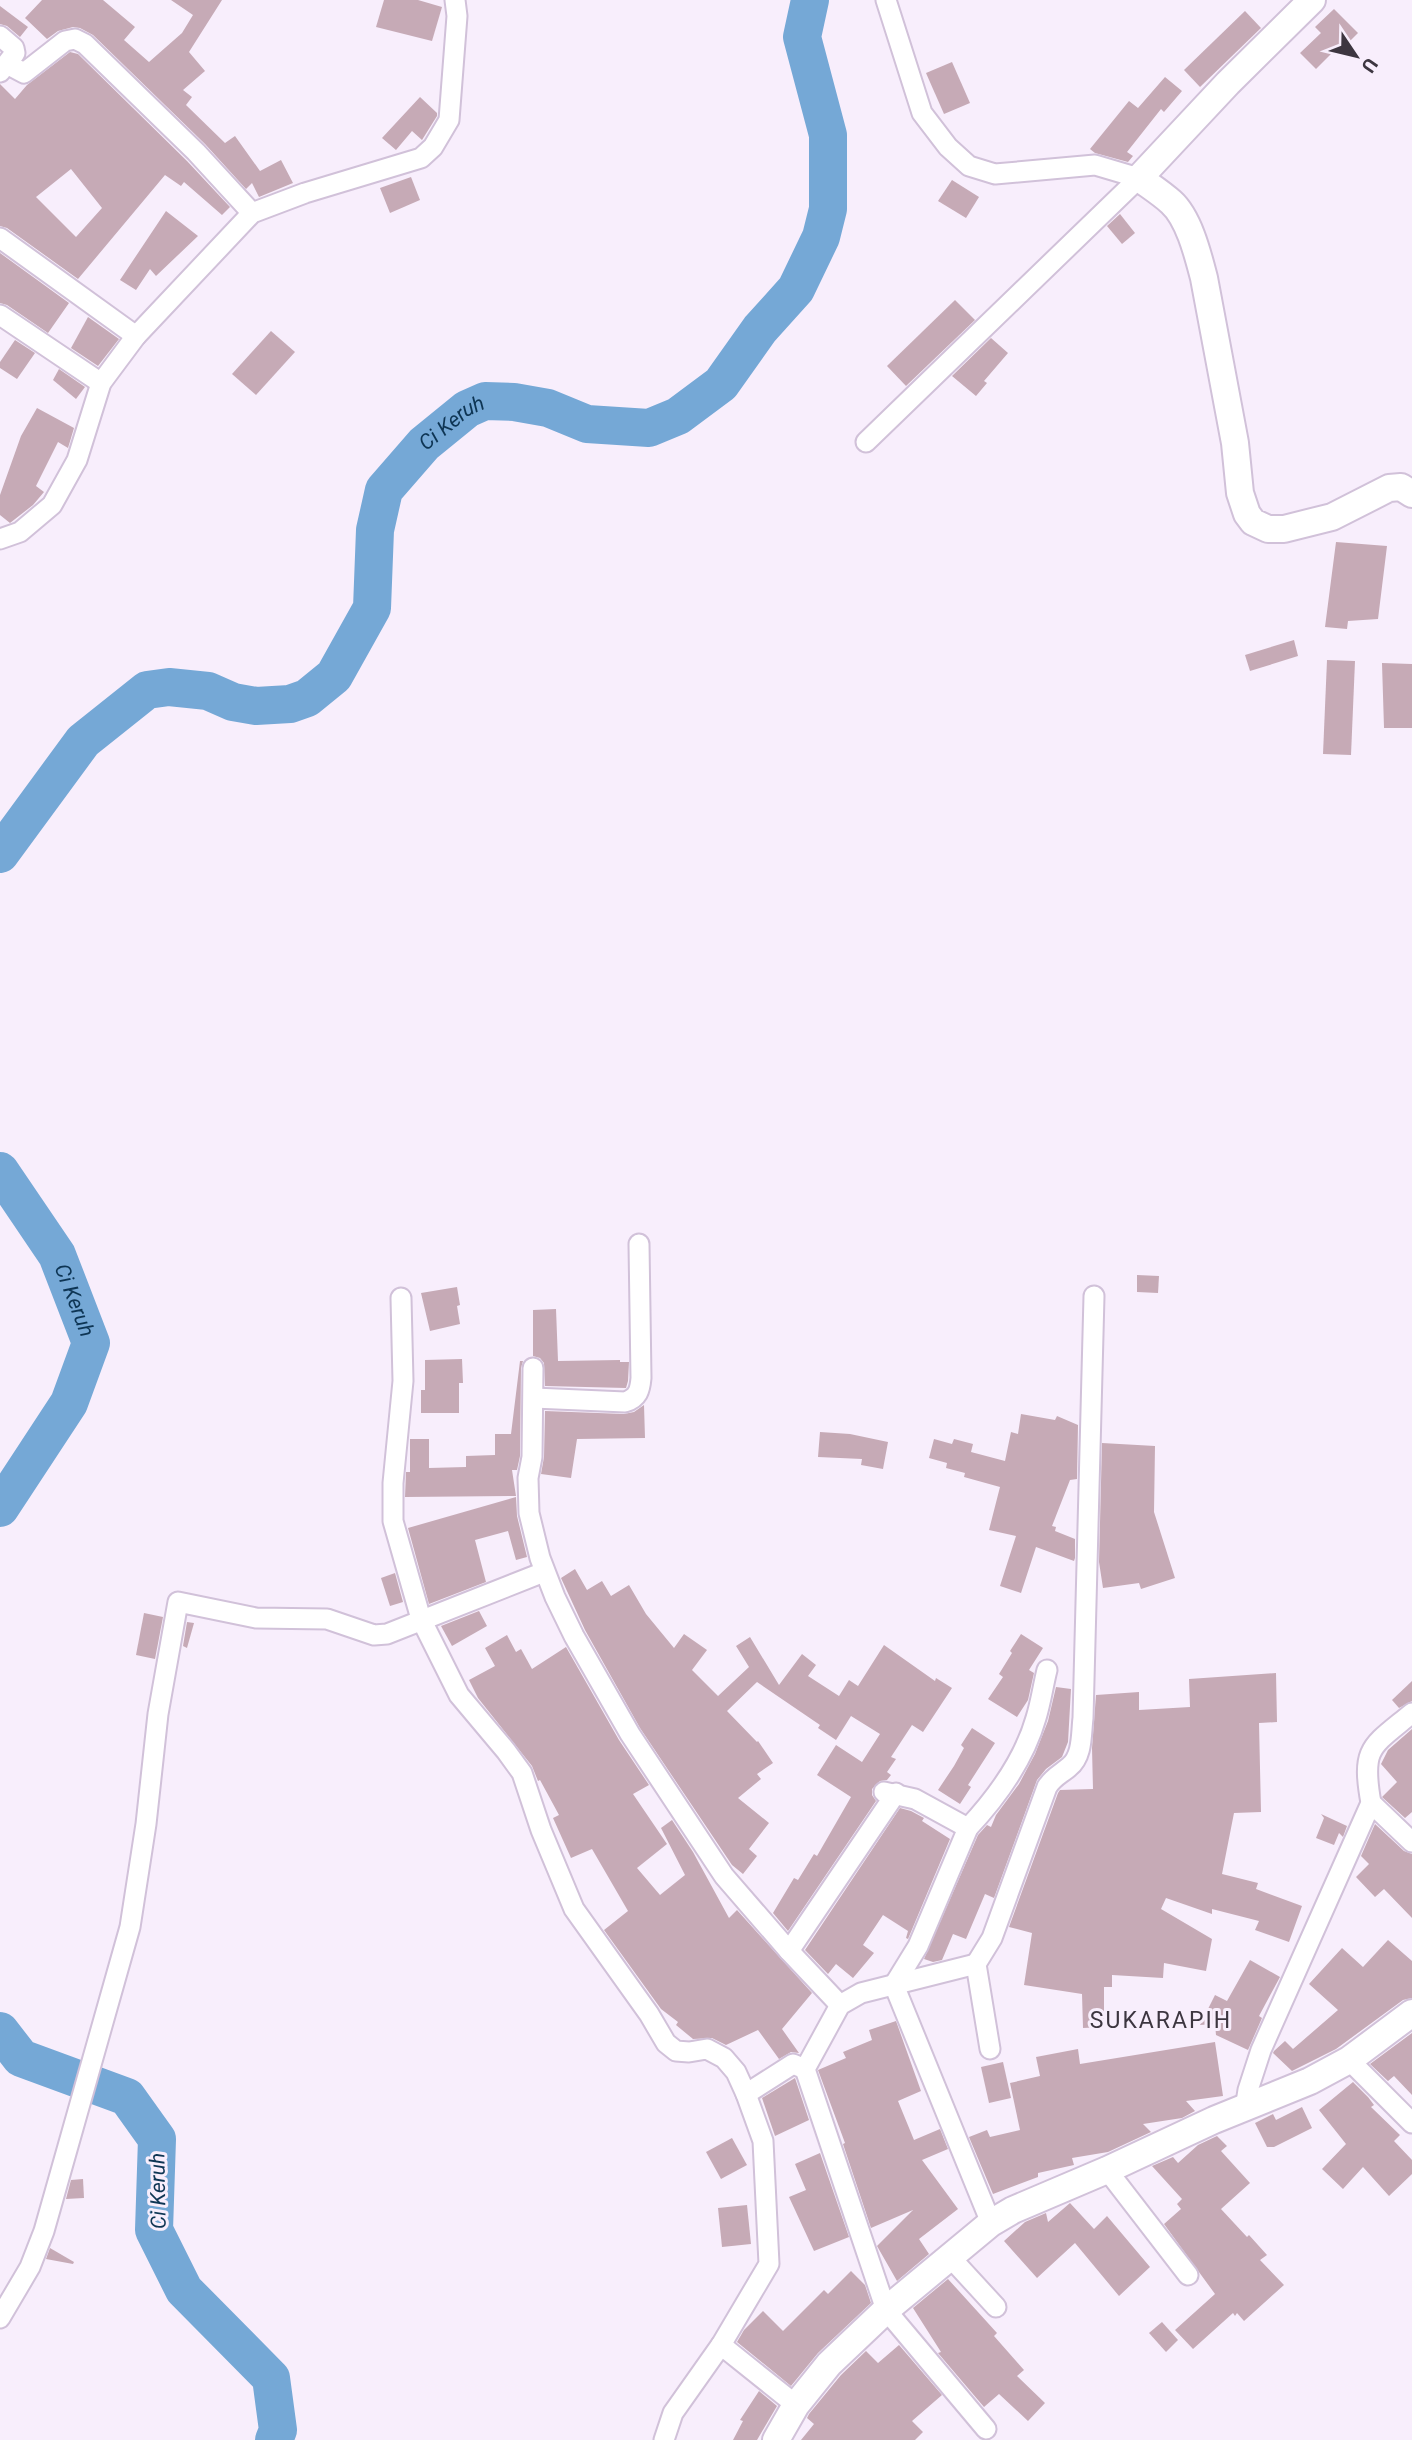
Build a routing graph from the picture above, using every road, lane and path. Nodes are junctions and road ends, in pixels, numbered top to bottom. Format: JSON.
{"nodes":[{"id":1,"x":455,"y":0,"type":"edge"},
{"id":2,"x":886,"y":0,"type":"edge"},
{"id":3,"x":1312,"y":0,"type":"edge"},
{"id":4,"x":0,"y":36,"type":"edge"},
{"id":5,"x":3,"y":68,"type":"edge"},
{"id":6,"x":1139,"y":178,"type":"junction"},
{"id":7,"x":252,"y":214,"type":"junction"},
{"id":8,"x":0,"y":237,"type":"edge"},
{"id":9,"x":0,"y":315,"type":"edge"},
{"id":10,"x":136,"y":336,"type":"junction"},
{"id":11,"x":101,"y":383,"type":"junction"},
{"id":12,"x":866,"y":442,"type":"dead end"},
{"id":13,"x":1412,"y":494,"type":"edge"},
{"id":14,"x":4,"y":532,"type":"edge"},
{"id":15,"x":639,"y":1244,"type":"dead end"},
{"id":16,"x":1094,"y":1296,"type":"dead end"},
{"id":17,"x":401,"y":1298,"type":"dead end"},
{"id":18,"x":533,"y":1368,"type":"dead end"},
{"id":19,"x":534,"y":1398,"type":"junction"},
{"id":20,"x":544,"y":1572,"type":"junction"},
{"id":21,"x":421,"y":1619,"type":"junction"},
{"id":22,"x":1047,"y":1670,"type":"dead end"},
{"id":23,"x":1412,"y":1713,"type":"edge"},
{"id":24,"x":1371,"y":1803,"type":"junction"},
{"id":25,"x":968,"y":1828,"type":"junction"},
{"id":26,"x":1412,"y":1842,"type":"edge"},
{"id":27,"x":789,"y":1951,"type":"junction"},
{"id":28,"x":976,"y":1964,"type":"junction"},
{"id":29,"x":894,"y":1985,"type":"junction"},
{"id":30,"x":840,"y":2005,"type":"junction"},
{"id":31,"x":1412,"y":2013,"type":"edge"},
{"id":32,"x":989,"y":2049,"type":"dead end"},
{"id":33,"x":1349,"y":2060,"type":"junction"},
{"id":34,"x":805,"y":2069,"type":"junction"},
{"id":35,"x":746,"y":2095,"type":"junction"},
{"id":36,"x":1245,"y":2109,"type":"junction"},
{"id":37,"x":1412,"y":2123,"type":"edge"},
{"id":38,"x":1107,"y":2170,"type":"junction"},
{"id":39,"x":991,"y":2223,"type":"junction"},
{"id":40,"x":950,"y":2258,"type":"junction"},
{"id":41,"x":1188,"y":2275,"type":"dead end"},
{"id":42,"x":996,"y":2307,"type":"dead end"},
{"id":43,"x":886,"y":2310,"type":"junction"},
{"id":44,"x":0,"y":2318,"type":"edge"},
{"id":45,"x":721,"y":2345,"type":"junction"},
{"id":46,"x":796,"y":2404,"type":"junction"},
{"id":47,"x":986,"y":2429,"type":"dead end"},
{"id":48,"x":664,"y":2440,"type":"edge"},
{"id":49,"x":776,"y":2440,"type":"edge"}],
"edges":[{"from":1,"to":7,"type":"street"},
{"from":2,"to":6,"type":"street"},
{"from":3,"to":6,"type":"street"},
{"from":4,"to":5,"type":"street"},
{"from":5,"to":7,"type":"street"},
{"from":6,"to":12,"type":"street"},
{"from":6,"to":13,"type":"street"},
{"from":7,"to":10,"type":"street"},
{"from":8,"to":10,"type":"street"},
{"from":9,"to":11,"type":"street"},
{"from":10,"to":11,"type":"street"},
{"from":11,"to":14,"type":"street"},
{"from":15,"to":19,"type":"street"},
{"from":16,"to":28,"type":"street"},
{"from":17,"to":21,"type":"street"},
{"from":18,"to":19,"type":"street"},
{"from":19,"to":20,"type":"street"},
{"from":20,"to":21,"type":"street"},
{"from":20,"to":27,"type":"street"},
{"from":21,"to":35,"type":"street"},
{"from":21,"to":44,"type":"street"},
{"from":22,"to":25,"type":"street"},
{"from":23,"to":24,"type":"street"},
{"from":24,"to":26,"type":"street"},
{"from":24,"to":36,"type":"street"},
{"from":25,"to":27,"type":"street"},
{"from":25,"to":29,"type":"street"},
{"from":27,"to":30,"type":"street"},
{"from":28,"to":29,"type":"street"},
{"from":28,"to":32,"type":"street"},
{"from":29,"to":30,"type":"street"},
{"from":29,"to":39,"type":"street"},
{"from":30,"to":34,"type":"street"},
{"from":31,"to":33,"type":"street"},
{"from":33,"to":36,"type":"street"},
{"from":33,"to":37,"type":"street"},
{"from":34,"to":35,"type":"street"},
{"from":34,"to":43,"type":"street"},
{"from":35,"to":45,"type":"street"},
{"from":36,"to":38,"type":"street"},
{"from":38,"to":39,"type":"street"},
{"from":38,"to":41,"type":"street"},
{"from":39,"to":40,"type":"street"},
{"from":40,"to":42,"type":"street"},
{"from":40,"to":43,"type":"street"},
{"from":43,"to":46,"type":"street"},
{"from":43,"to":47,"type":"street"},
{"from":45,"to":46,"type":"street"},
{"from":45,"to":48,"type":"street"},
{"from":46,"to":49,"type":"street"}]}
